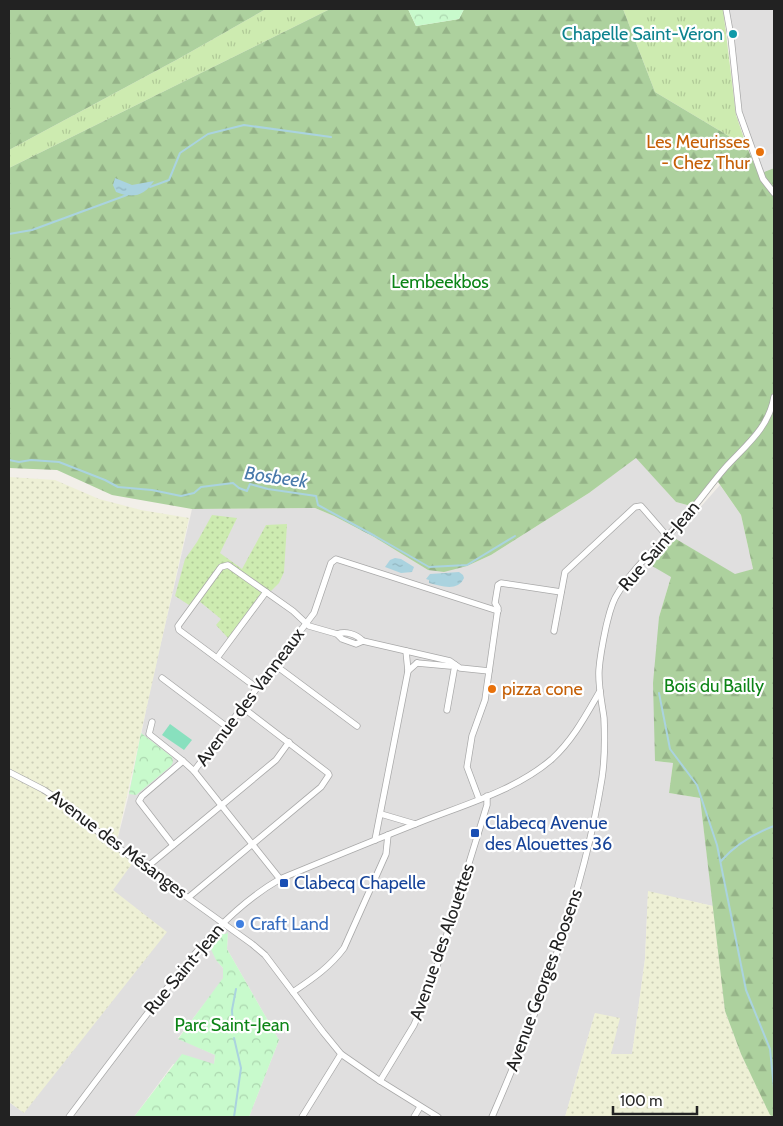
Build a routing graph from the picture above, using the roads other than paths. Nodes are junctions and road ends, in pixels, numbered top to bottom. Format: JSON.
{"nodes":[{"id":1,"x":726,"y":9,"type":"edge"},
{"id":2,"x":774,"y":193,"type":"edge"},
{"id":3,"x":774,"y":397,"type":"edge"},
{"id":4,"x":667,"y":536,"type":"junction"},
{"id":5,"x":266,"y":592,"type":"junction"},
{"id":6,"x":561,"y":592,"type":"junction"},
{"id":7,"x":498,"y":611,"type":"junction"},
{"id":8,"x":306,"y":623,"type":"junction"},
{"id":9,"x":554,"y":631,"type":"dead end"},
{"id":10,"x":406,"y":651,"type":"junction"},
{"id":11,"x":418,"y":654,"type":"junction"},
{"id":12,"x":217,"y":658,"type":"junction"},
{"id":13,"x":417,"y":663,"type":"junction"},
{"id":14,"x":275,"y":665,"type":"junction"},
{"id":15,"x":455,"y":665,"type":"junction"},
{"id":16,"x":408,"y":671,"type":"junction"},
{"id":17,"x":489,"y":671,"type":"junction"},
{"id":18,"x":162,"y":678,"type":"dead end"},
{"id":19,"x":257,"y":688,"type":"junction"},
{"id":20,"x":600,"y":691,"type":"junction"},
{"id":21,"x":242,"y":707,"type":"junction"},
{"id":22,"x":447,"y":710,"type":"dead end"},
{"id":23,"x":152,"y":722,"type":"dead end"},
{"id":24,"x":357,"y":726,"type":"dead end"},
{"id":25,"x":227,"y":727,"type":"junction"},
{"id":26,"x":289,"y":742,"type":"junction"},
{"id":27,"x":183,"y":761,"type":"junction"},
{"id":28,"x":194,"y":771,"type":"junction"},
{"id":29,"x":9,"y":772,"type":"edge"},
{"id":30,"x":487,"y":796,"type":"junction"},
{"id":31,"x":479,"y":799,"type":"junction"},
{"id":32,"x":470,"y":803,"type":"junction"},
{"id":33,"x":221,"y":806,"type":"junction"},
{"id":34,"x":485,"y":812,"type":"junction"},
{"id":35,"x":381,"y":814,"type":"junction"},
{"id":36,"x":416,"y":824,"type":"junction"},
{"id":37,"x":388,"y":835,"type":"junction"},
{"id":38,"x":375,"y":840,"type":"junction"},
{"id":39,"x":253,"y":843,"type":"junction"},
{"id":40,"x":172,"y":844,"type":"junction"},
{"id":41,"x":147,"y":867,"type":"junction"},
{"id":42,"x":280,"y":878,"type":"junction"},
{"id":43,"x":189,"y":897,"type":"junction"},
{"id":44,"x":223,"y":922,"type":"junction"},
{"id":45,"x":293,"y":992,"type":"junction"},
{"id":46,"x":341,"y":1054,"type":"junction"},
{"id":47,"x":380,"y":1081,"type":"junction"},
{"id":48,"x":420,"y":1107,"type":"junction"},
{"id":49,"x":69,"y":1117,"type":"edge"},
{"id":50,"x":302,"y":1117,"type":"edge"},
{"id":51,"x":414,"y":1117,"type":"edge"},
{"id":52,"x":438,"y":1117,"type":"edge"},
{"id":53,"x":492,"y":1117,"type":"edge"}],
"edges":[{"from":1,"to":2,"type":"street"},
{"from":3,"to":4,"type":"street","name":"Rue Saint-Jean"},
{"from":4,"to":6,"type":"street"},
{"from":4,"to":20,"type":"street","name":"Rue Saint-Jean"},
{"from":5,"to":8,"type":"street"},
{"from":5,"to":12,"type":"street"},
{"from":5,"to":12,"type":"street"},
{"from":6,"to":7,"type":"street"},
{"from":6,"to":9,"type":"street"},
{"from":7,"to":8,"type":"street","name":"Avenue des Vanneaux"},
{"from":7,"to":17,"type":"street"},
{"from":8,"to":10,"type":"street"},
{"from":8,"to":14,"type":"street","name":"Avenue des Vanneaux"},
{"from":10,"to":11,"type":"street"},
{"from":10,"to":16,"type":"street"},
{"from":11,"to":13,"type":"street"},
{"from":11,"to":15,"type":"street"},
{"from":12,"to":19,"type":"street"},
{"from":13,"to":15,"type":"street"},
{"from":13,"to":16,"type":"street"},
{"from":14,"to":19,"type":"street","name":"Avenue des Vanneaux"},
{"from":14,"to":24,"type":"street"},
{"from":15,"to":17,"type":"street"},
{"from":15,"to":22,"type":"street"},
{"from":16,"to":35,"type":"street"},
{"from":17,"to":31,"type":"street"},
{"from":18,"to":25,"type":"street"},
{"from":19,"to":21,"type":"street","name":"Avenue des Vanneaux"},
{"from":20,"to":30,"type":"street","name":"Rue Saint-Jean"},
{"from":20,"to":53,"type":"street","name":"Avenue Georges Roosens"},
{"from":21,"to":25,"type":"street","name":"Avenue des Vanneaux"},
{"from":21,"to":26,"type":"street"},
{"from":23,"to":27,"type":"street"},
{"from":25,"to":28,"type":"street","name":"Avenue des Vanneaux"},
{"from":26,"to":33,"type":"street"},
{"from":26,"to":39,"type":"street"},
{"from":27,"to":28,"type":"street"},
{"from":27,"to":40,"type":"street"},
{"from":28,"to":33,"type":"street"},
{"from":29,"to":41,"type":"street","name":"Avenue des Mésanges"},
{"from":30,"to":31,"type":"street","name":"Rue Saint-Jean"},
{"from":30,"to":34,"type":"street","name":"Avenue des Alouettes"},
{"from":31,"to":32,"type":"street","name":"Rue Saint-Jean"},
{"from":32,"to":34,"type":"street"},
{"from":32,"to":36,"type":"street","name":"Rue Saint-Jean"},
{"from":33,"to":39,"type":"street"},
{"from":33,"to":40,"type":"street"},
{"from":34,"to":47,"type":"street","name":"Avenue des Alouettes"},
{"from":35,"to":36,"type":"street"},
{"from":35,"to":38,"type":"street"},
{"from":36,"to":37,"type":"street","name":"Rue Saint-Jean"},
{"from":37,"to":38,"type":"street","name":"Rue Saint-Jean"},
{"from":37,"to":45,"type":"street"},
{"from":38,"to":42,"type":"street","name":"Rue Saint-Jean"},
{"from":39,"to":42,"type":"street"},
{"from":39,"to":43,"type":"street"},
{"from":40,"to":41,"type":"street"},
{"from":41,"to":43,"type":"street","name":"Avenue des Mésanges"},
{"from":42,"to":44,"type":"street","name":"Rue Saint-Jean"},
{"from":43,"to":44,"type":"street","name":"Avenue des Mésanges"},
{"from":44,"to":45,"type":"street","name":"Avenue des Mésanges"},
{"from":44,"to":49,"type":"street","name":"Rue Saint-Jean"},
{"from":45,"to":46,"type":"street","name":"Avenue des Mésanges"},
{"from":46,"to":47,"type":"street","name":"Avenue des Mésanges"},
{"from":46,"to":50,"type":"street"},
{"from":47,"to":48,"type":"street","name":"Avenue des Mésanges"},
{"from":48,"to":51,"type":"street"},
{"from":48,"to":52,"type":"street","name":"Avenue des Mésanges"}]}
